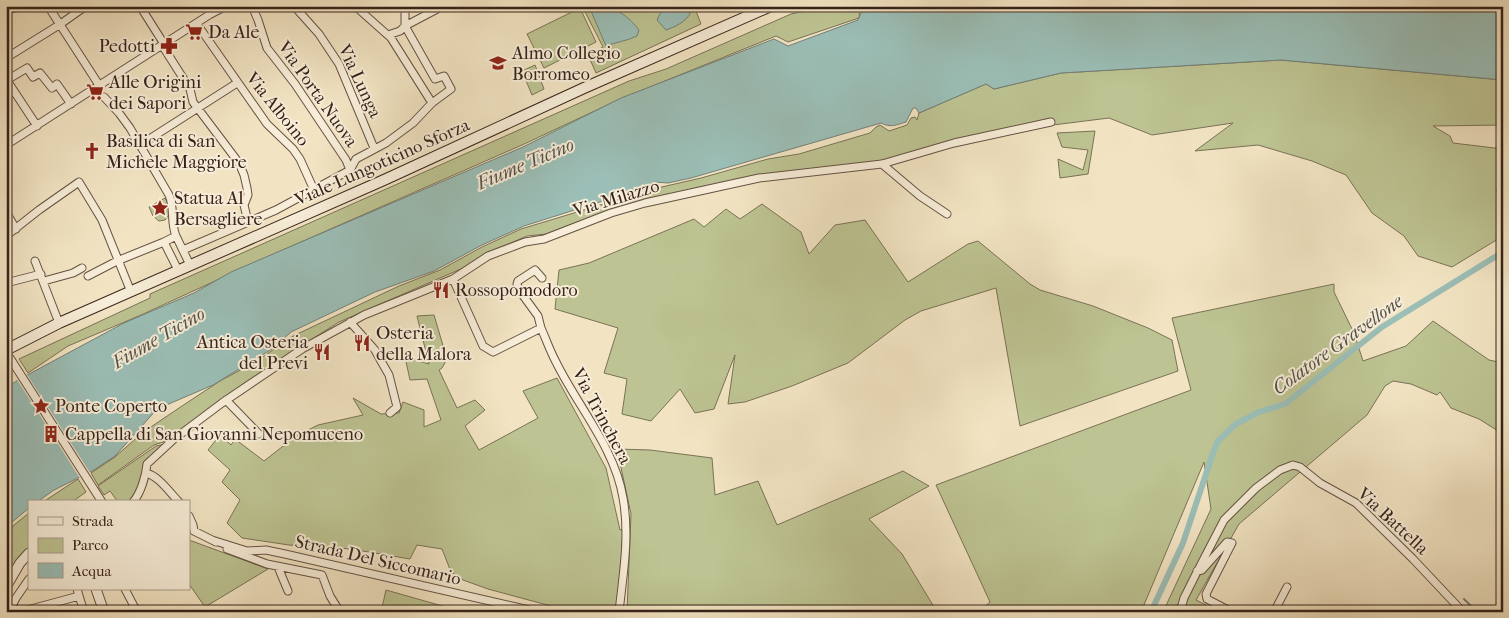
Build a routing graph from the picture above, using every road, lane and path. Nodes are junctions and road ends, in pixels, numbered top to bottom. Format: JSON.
{"nodes":[{"id":1,"x":24,"y":6,"type":"edge"},
{"id":2,"x":48,"y":6,"type":"edge"},
{"id":3,"x":86,"y":6,"type":"edge"},
{"id":4,"x":252,"y":6,"type":"edge"},
{"id":5,"x":294,"y":6,"type":"edge"},
{"id":6,"x":355,"y":6,"type":"edge"},
{"id":7,"x":405,"y":6,"type":"edge"},
{"id":8,"x":443,"y":6,"type":"edge"},
{"id":9,"x":772,"y":6,"type":"edge"},
{"id":10,"x":141,"y":7,"type":"edge"},
{"id":11,"x":225,"y":7,"type":"edge"},
{"id":12,"x":6,"y":10,"type":"edge"},
{"id":13,"x":197,"y":24,"type":"junction"},
{"id":14,"x":59,"y":25,"type":"junction"},
{"id":15,"x":405,"y":26,"type":"junction"},
{"id":16,"x":388,"y":35,"type":"junction"},
{"id":17,"x":163,"y":45,"type":"junction"},
{"id":18,"x":6,"y":58,"type":"edge"},
{"id":19,"x":7,"y":79,"type":"edge"},
{"id":20,"x":237,"y":84,"type":"junction"},
{"id":21,"x":98,"y":87,"type":"junction"},
{"id":22,"x":104,"y":97,"type":"dead end"},
{"id":23,"x":432,"y":103,"type":"junction"},
{"id":24,"x":72,"y":104,"type":"junction"},
{"id":25,"x":198,"y":107,"type":"junction"},
{"id":26,"x":1051,"y":122,"type":"dead end"},
{"id":27,"x":36,"y":126,"type":"junction"},
{"id":28,"x":6,"y":145,"type":"edge"},
{"id":29,"x":140,"y":145,"type":"junction"},
{"id":30,"x":374,"y":148,"type":"junction"},
{"id":31,"x":882,"y":164,"type":"junction"},
{"id":32,"x":350,"y":170,"type":"junction"},
{"id":33,"x":314,"y":190,"type":"junction"},
{"id":34,"x":6,"y":212,"type":"edge"},
{"id":35,"x":947,"y":214,"type":"dead end"},
{"id":36,"x":248,"y":222,"type":"junction"},
{"id":37,"x":16,"y":229,"type":"junction"},
{"id":38,"x":6,"y":236,"type":"edge"},
{"id":39,"x":176,"y":236,"type":"junction"},
{"id":40,"x":164,"y":242,"type":"junction"},
{"id":41,"x":183,"y":250,"type":"junction"},
{"id":42,"x":35,"y":261,"type":"dead end"},
{"id":43,"x":117,"y":261,"type":"junction"},
{"id":44,"x":190,"y":265,"type":"junction"},
{"id":45,"x":82,"y":268,"type":"dead end"},
{"id":46,"x":178,"y":270,"type":"junction"},
{"id":47,"x":88,"y":276,"type":"dead end"},
{"id":48,"x":42,"y":277,"type":"junction"},
{"id":49,"x":542,"y":278,"type":"dead end"},
{"id":50,"x":453,"y":279,"type":"junction"},
{"id":51,"x":6,"y":283,"type":"edge"},
{"id":52,"x":131,"y":292,"type":"junction"},
{"id":53,"x":350,"y":322,"type":"junction"},
{"id":54,"x":59,"y":323,"type":"junction"},
{"id":55,"x":541,"y":328,"type":"junction"},
{"id":56,"x":6,"y":350,"type":"edge"},
{"id":57,"x":6,"y":356,"type":"edge"},
{"id":58,"x":226,"y":400,"type":"junction"},
{"id":59,"x":390,"y":413,"type":"dead end"},
{"id":60,"x":259,"y":434,"type":"dead end"},
{"id":61,"x":146,"y":473,"type":"junction"},
{"id":62,"x":100,"y":500,"type":"edge"},
{"id":63,"x":135,"y":500,"type":"edge"},
{"id":64,"x":177,"y":500,"type":"edge"},
{"id":65,"x":190,"y":518,"type":"edge"},
{"id":66,"x":191,"y":533,"type":"edge"},
{"id":67,"x":212,"y":540,"type":"junction"},
{"id":68,"x":28,"y":554,"type":"edge"},
{"id":69,"x":278,"y":567,"type":"junction"},
{"id":70,"x":1197,"y":571,"type":"junction"},
{"id":71,"x":28,"y":580,"type":"edge"},
{"id":72,"x":6,"y":587,"type":"edge"},
{"id":73,"x":1286,"y":587,"type":"dead end"},
{"id":74,"x":96,"y":590,"type":"edge"},
{"id":75,"x":126,"y":590,"type":"edge"},
{"id":76,"x":288,"y":591,"type":"dead end"},
{"id":77,"x":78,"y":593,"type":"edge"},
{"id":78,"x":8,"y":612,"type":"edge"},
{"id":79,"x":20,"y":612,"type":"edge"},
{"id":80,"x":84,"y":612,"type":"edge"},
{"id":81,"x":104,"y":612,"type":"edge"},
{"id":82,"x":137,"y":612,"type":"edge"},
{"id":83,"x":340,"y":612,"type":"edge"},
{"id":84,"x":538,"y":612,"type":"edge"},
{"id":85,"x":619,"y":612,"type":"edge"},
{"id":86,"x":1180,"y":612,"type":"edge"},
{"id":87,"x":1232,"y":612,"type":"edge"},
{"id":88,"x":1274,"y":612,"type":"edge"},
{"id":89,"x":1463,"y":612,"type":"edge"}],
"edges":[{"from":1,"to":12,"type":"street"},
{"from":2,"to":14,"type":"street"},
{"from":3,"to":14,"type":"street"},
{"from":4,"to":32,"type":"street","name":"Via Porta Nuova"},
{"from":5,"to":30,"type":"street","name":"Via Lunga"},
{"from":6,"to":16,"type":"street"},
{"from":7,"to":15,"type":"street"},
{"from":8,"to":15,"type":"street"},
{"from":9,"to":44,"type":"main road","name":"Viale Lungoticino Sforza"},
{"from":10,"to":17,"type":"street"},
{"from":11,"to":13,"type":"street"},
{"from":13,"to":17,"type":"street"},
{"from":13,"to":20,"type":"street","name":"Via Alboino"},
{"from":14,"to":18,"type":"street"},
{"from":14,"to":21,"type":"street"},
{"from":15,"to":16,"type":"street"},
{"from":15,"to":23,"type":"street"},
{"from":16,"to":23,"type":"street"},
{"from":17,"to":21,"type":"street"},
{"from":17,"to":25,"type":"street"},
{"from":19,"to":24,"type":"street"},
{"from":19,"to":27,"type":"street"},
{"from":20,"to":25,"type":"street"},
{"from":20,"to":33,"type":"street","name":"Via Alboino"},
{"from":21,"to":24,"type":"street"},
{"from":22,"to":29,"type":"street"},
{"from":23,"to":30,"type":"street"},
{"from":24,"to":27,"type":"street"},
{"from":25,"to":29,"type":"street"},
{"from":25,"to":36,"type":"street"},
{"from":26,"to":31,"type":"street","name":"Via Milazzo"},
{"from":27,"to":28,"type":"street"},
{"from":29,"to":39,"type":"street"},
{"from":30,"to":32,"type":"street"},
{"from":31,"to":35,"type":"street"},
{"from":31,"to":50,"type":"street","name":"Via Milazzo"},
{"from":32,"to":33,"type":"street"},
{"from":33,"to":36,"type":"street"},
{"from":34,"to":37,"type":"street"},
{"from":36,"to":41,"type":"street"},
{"from":37,"to":38,"type":"street"},
{"from":37,"to":43,"type":"street"},
{"from":39,"to":40,"type":"street"},
{"from":39,"to":41,"type":"street"},
{"from":40,"to":43,"type":"street"},
{"from":40,"to":46,"type":"street"},
{"from":41,"to":44,"type":"street"},
{"from":42,"to":48,"type":"street"},
{"from":43,"to":47,"type":"street"},
{"from":43,"to":52,"type":"street"},
{"from":44,"to":46,"type":"main road","name":"Viale Lungoticino Sforza"},
{"from":45,"to":48,"type":"street"},
{"from":46,"to":52,"type":"main road","name":"Viale Lungoticino Sforza"},
{"from":48,"to":51,"type":"street"},
{"from":48,"to":54,"type":"street"},
{"from":49,"to":55,"type":"street","name":"Via Trinchera"},
{"from":50,"to":53,"type":"street","name":"Via Milazzo"},
{"from":50,"to":55,"type":"street"},
{"from":52,"to":54,"type":"main road","name":"Viale Lungoticino Sforza"},
{"from":53,"to":58,"type":"street","name":"Via Milazzo"},
{"from":53,"to":59,"type":"street"},
{"from":54,"to":56,"type":"main road","name":"Viale Lungoticino Sforza"},
{"from":55,"to":85,"type":"street","name":"Via Trinchera"},
{"from":57,"to":62,"type":"street"},
{"from":58,"to":60,"type":"street"},
{"from":58,"to":61,"type":"street","name":"Via Milazzo"},
{"from":61,"to":63,"type":"street","name":"Via Milazzo"},
{"from":61,"to":64,"type":"street"},
{"from":65,"to":66,"type":"street"},
{"from":66,"to":67,"type":"street"},
{"from":67,"to":69,"type":"street"},
{"from":67,"to":84,"type":"street","name":"Strada Del Siccomario"},
{"from":68,"to":72,"type":"street"},
{"from":69,"to":76,"type":"street"},
{"from":69,"to":83,"type":"street"},
{"from":70,"to":86,"type":"street","name":"Via Battella"},
{"from":70,"to":87,"type":"street"},
{"from":70,"to":89,"type":"street","name":"Via Battella"},
{"from":71,"to":78,"type":"street"},
{"from":73,"to":88,"type":"street"},
{"from":74,"to":81,"type":"street"},
{"from":75,"to":82,"type":"street"},
{"from":77,"to":79,"type":"street"},
{"from":77,"to":80,"type":"street"}]}
